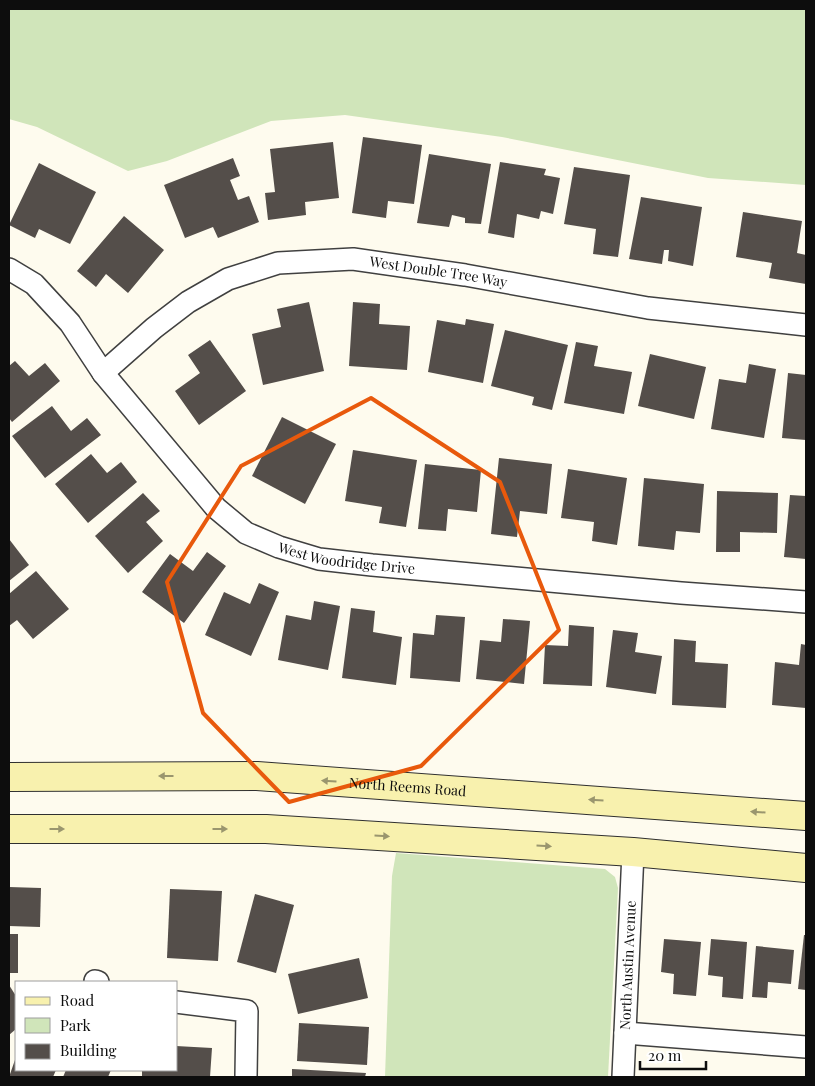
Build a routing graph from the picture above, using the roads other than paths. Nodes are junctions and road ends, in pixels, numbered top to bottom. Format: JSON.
{"nodes":[{"id":1,"x":9,"y":269,"type":"edge"},
{"id":2,"x":806,"y":325,"type":"edge"},
{"id":3,"x":103,"y":373,"type":"junction"},
{"id":4,"x":806,"y":602,"type":"edge"},
{"id":5,"x":9,"y":777,"type":"edge"},
{"id":6,"x":806,"y":816,"type":"edge"},
{"id":7,"x":9,"y":829,"type":"edge"},
{"id":8,"x":633,"y":852,"type":"junction"},
{"id":9,"x":806,"y":868,"type":"edge"},
{"id":10,"x":178,"y":1002,"type":"edge"},
{"id":11,"x":625,"y":1034,"type":"junction"},
{"id":12,"x":806,"y":1047,"type":"edge"},
{"id":13,"x":246,"y":1077,"type":"edge"},
{"id":14,"x":623,"y":1077,"type":"edge"}],
"edges":[{"from":1,"to":3,"type":"street","name":"West Woodridge Drive"},
{"from":2,"to":3,"type":"street","name":"West Double Tree Way"},
{"from":3,"to":4,"type":"street","name":"West Woodridge Drive"},
{"from":6,"to":5,"type":"main road","name":"North Reems Road","one_way":true},
{"from":7,"to":8,"type":"main road","one_way":true},
{"from":8,"to":9,"type":"main road"},
{"from":8,"to":11,"type":"street","name":"North Austin Avenue"},
{"from":10,"to":13,"type":"street"},
{"from":11,"to":12,"type":"street"},
{"from":11,"to":14,"type":"street","name":"North Austin Avenue"}]}
